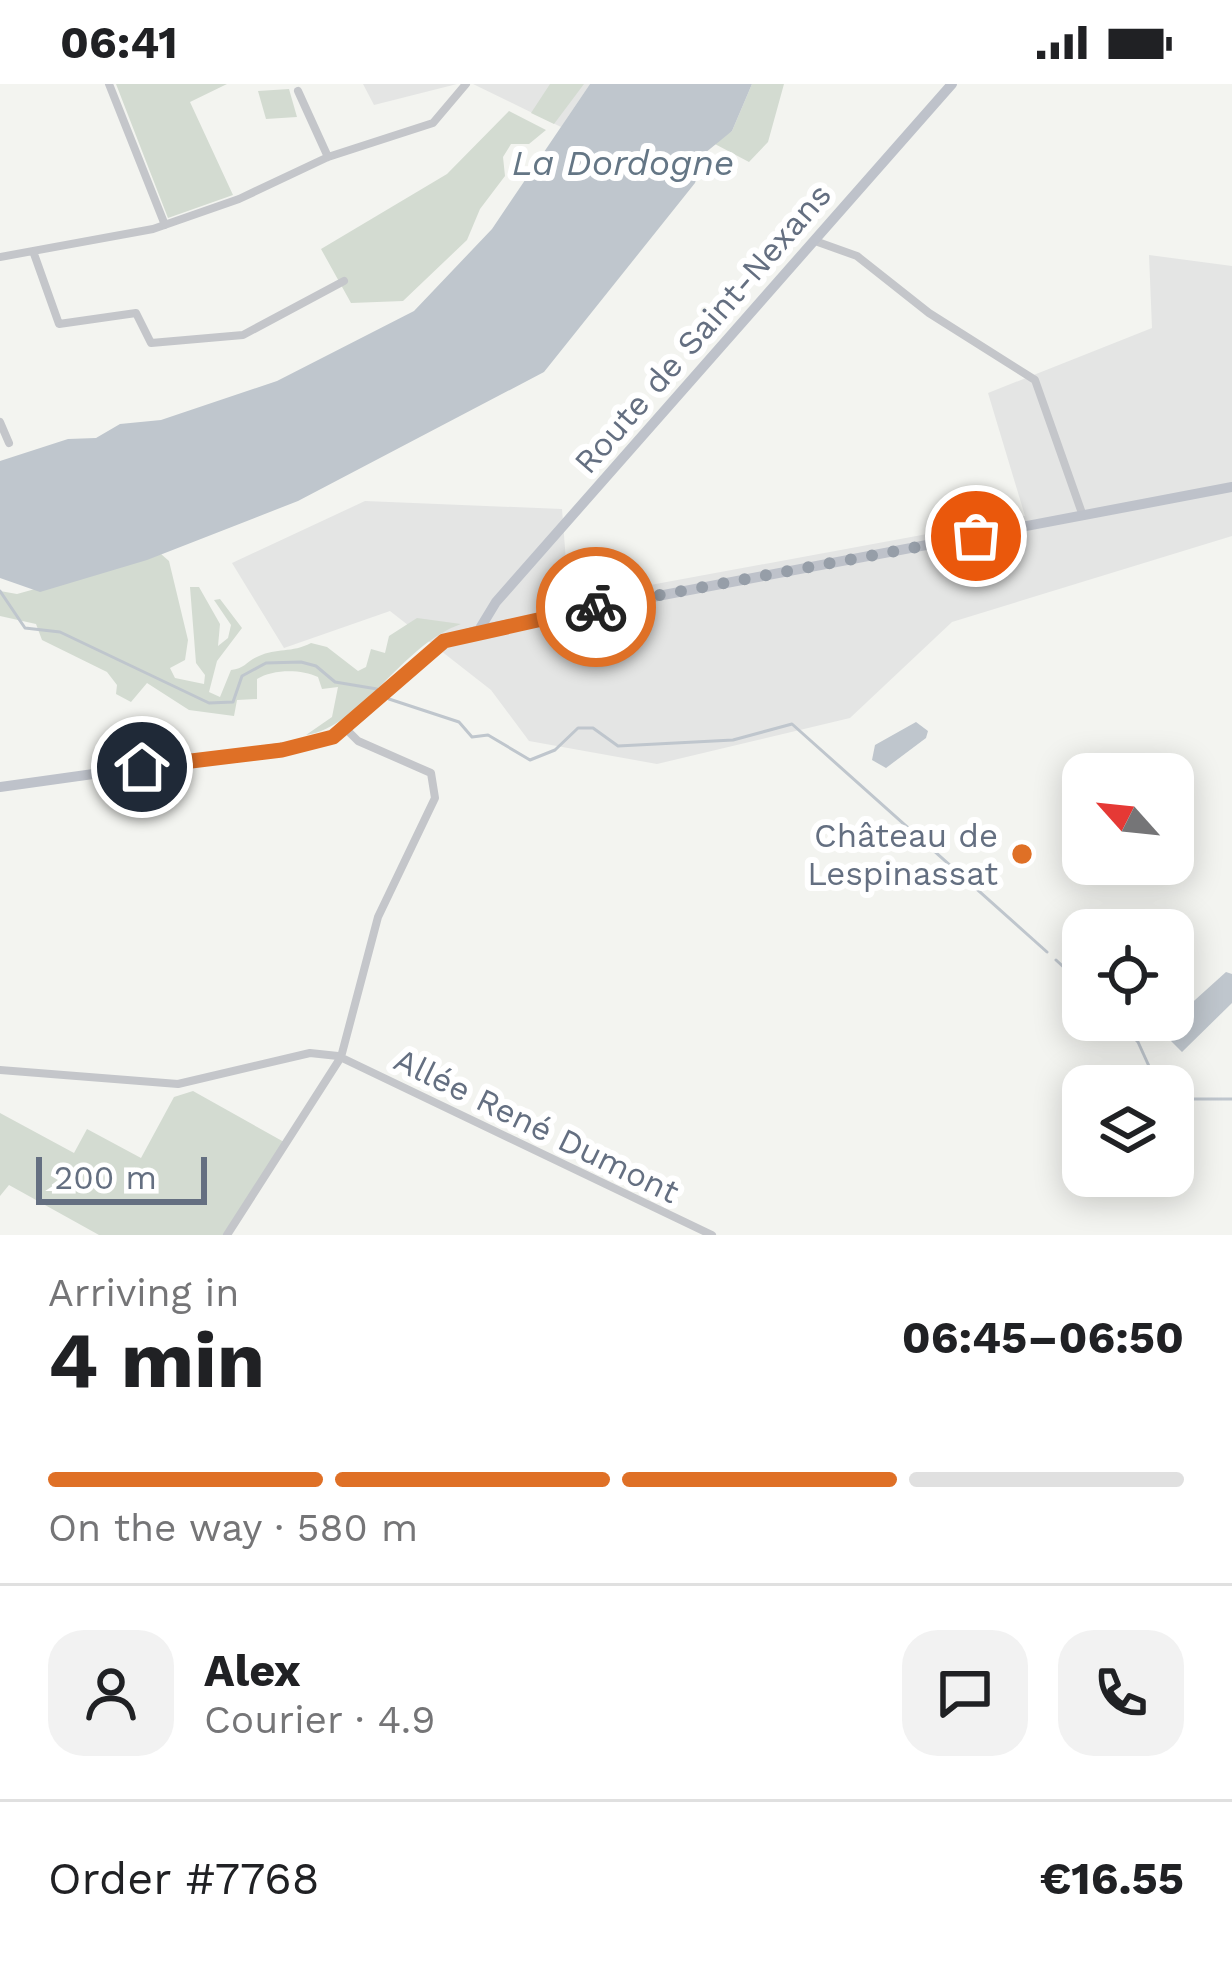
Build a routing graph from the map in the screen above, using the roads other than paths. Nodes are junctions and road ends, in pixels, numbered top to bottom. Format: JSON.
{"nodes":[{"id":1,"x":109,"y":84,"type":"edge"},
{"id":2,"x":466,"y":84,"type":"edge"},
{"id":3,"x":952,"y":84,"type":"edge"},
{"id":4,"x":298,"y":91,"type":"dead end"},
{"id":5,"x":328,"y":158,"type":"junction"},
{"id":6,"x":165,"y":225,"type":"junction"},
{"id":7,"x":815,"y":241,"type":"junction"},
{"id":8,"x":32,"y":251,"type":"junction"},
{"id":9,"x":0,"y":257,"type":"edge"},
{"id":10,"x":344,"y":280,"type":"dead end"},
{"id":11,"x":0,"y":422,"type":"edge"},
{"id":12,"x":9,"y":443,"type":"dead end"},
{"id":13,"x":1232,"y":487,"type":"edge"},
{"id":14,"x":1083,"y":516,"type":"junction"},
{"id":15,"x":492,"y":611,"type":"junction"},
{"id":16,"x":506,"y":625,"type":"junction"},
{"id":17,"x":482,"y":629,"type":"junction"},
{"id":18,"x":346,"y":729,"type":"junction"},
{"id":19,"x":0,"y":787,"type":"edge"},
{"id":20,"x":341,"y":1057,"type":"junction"},
{"id":21,"x":0,"y":1070,"type":"edge"},
{"id":22,"x":227,"y":1235,"type":"edge"},
{"id":23,"x":712,"y":1235,"type":"edge"}],
"edges":[{"from":1,"to":6,"type":"street"},
{"from":2,"to":5,"type":"street"},
{"from":3,"to":7,"type":"main road","name":"Route de Saint-Nexans"},
{"from":4,"to":5,"type":"street"},
{"from":5,"to":6,"type":"street"},
{"from":6,"to":8,"type":"street"},
{"from":7,"to":14,"type":"street"},
{"from":7,"to":15,"type":"main road","name":"Route de Saint-Nexans"},
{"from":8,"to":9,"type":"street"},
{"from":8,"to":10,"type":"street"},
{"from":11,"to":12,"type":"street"},
{"from":13,"to":14,"type":"main road"},
{"from":14,"to":16,"type":"main road"},
{"from":15,"to":16,"type":"main road"},
{"from":15,"to":17,"type":"main road","name":"Route de Saint-Nexans"},
{"from":16,"to":17,"type":"main road"},
{"from":17,"to":18,"type":"main road"},
{"from":18,"to":19,"type":"main road"},
{"from":18,"to":20,"type":"street"},
{"from":20,"to":21,"type":"street"},
{"from":20,"to":22,"type":"street"},
{"from":20,"to":23,"type":"street","name":"Allée René Dumont"}]}
